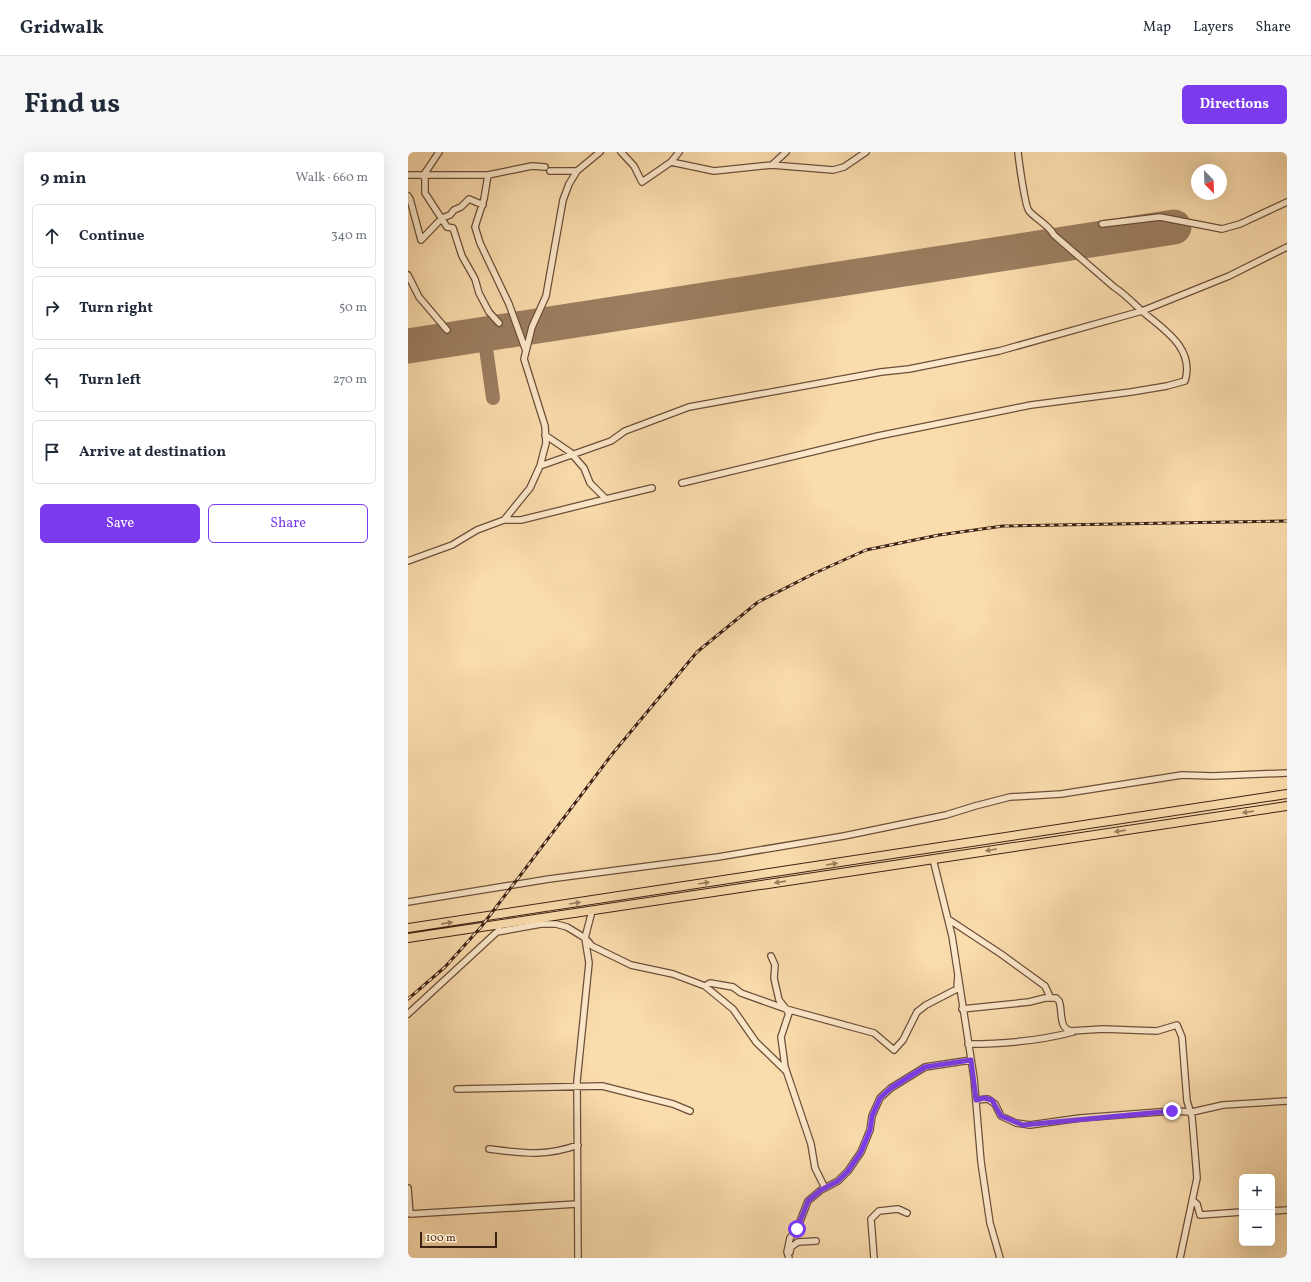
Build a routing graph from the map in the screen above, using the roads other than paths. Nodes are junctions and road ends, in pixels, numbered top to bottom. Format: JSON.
{"nodes":[{"id":1,"x":439,"y":152,"type":"edge"},
{"id":2,"x":600,"y":152,"type":"edge"},
{"id":3,"x":621,"y":152,"type":"edge"},
{"id":4,"x":679,"y":152,"type":"edge"},
{"id":5,"x":786,"y":152,"type":"edge"},
{"id":6,"x":866,"y":152,"type":"edge"},
{"id":7,"x":1018,"y":152,"type":"edge"},
{"id":8,"x":671,"y":162,"type":"junction"},
{"id":9,"x":772,"y":165,"type":"junction"},
{"id":10,"x":578,"y":171,"type":"junction"},
{"id":11,"x":488,"y":174,"type":"junction"},
{"id":12,"x":408,"y":175,"type":"edge"},
{"id":13,"x":424,"y":176,"type":"junction"},
{"id":14,"x":408,"y":196,"type":"edge"},
{"id":15,"x":1287,"y":202,"type":"edge"},
{"id":16,"x":482,"y":205,"type":"junction"},
{"id":17,"x":442,"y":219,"type":"junction"},
{"id":18,"x":1102,"y":224,"type":"dead end"},
{"id":19,"x":1287,"y":247,"type":"edge"},
{"id":20,"x":408,"y":275,"type":"edge"},
{"id":21,"x":1142,"y":311,"type":"junction"},
{"id":22,"x":499,"y":323,"type":"dead end"},
{"id":23,"x":447,"y":330,"type":"dead end"},
{"id":24,"x":526,"y":351,"type":"junction"},
{"id":25,"x":545,"y":435,"type":"junction"},
{"id":26,"x":572,"y":454,"type":"junction"},
{"id":27,"x":540,"y":466,"type":"junction"},
{"id":28,"x":682,"y":483,"type":"dead end"},
{"id":29,"x":652,"y":488,"type":"dead end"},
{"id":30,"x":606,"y":499,"type":"junction"},
{"id":31,"x":504,"y":520,"type":"junction"},
{"id":32,"x":408,"y":561,"type":"edge"},
{"id":33,"x":1287,"y":773,"type":"edge"},
{"id":34,"x":1287,"y":794,"type":"edge"},
{"id":35,"x":1287,"y":806,"type":"edge"},
{"id":36,"x":933,"y":859,"type":"junction"},
{"id":37,"x":408,"y":902,"type":"edge"},
{"id":38,"x":592,"y":911,"type":"junction"},
{"id":39,"x":948,"y":919,"type":"junction"},
{"id":40,"x":505,"y":924,"type":"junction"},
{"id":41,"x":408,"y":928,"type":"edge"},
{"id":42,"x":497,"y":932,"type":"junction"},
{"id":43,"x":408,"y":938,"type":"edge"},
{"id":44,"x":585,"y":938,"type":"junction"},
{"id":45,"x":771,"y":956,"type":"dead end"},
{"id":46,"x":958,"y":974,"type":"junction"},
{"id":47,"x":705,"y":986,"type":"junction"},
{"id":48,"x":1050,"y":997,"type":"junction"},
{"id":49,"x":786,"y":1009,"type":"junction"},
{"id":50,"x":962,"y":1009,"type":"junction"},
{"id":51,"x":408,"y":1014,"type":"edge"},
{"id":52,"x":1079,"y":1031,"type":"junction"},
{"id":53,"x":968,"y":1044,"type":"junction"},
{"id":54,"x":971,"y":1060,"type":"junction"},
{"id":55,"x":786,"y":1071,"type":"junction"},
{"id":56,"x":577,"y":1086,"type":"junction"},
{"id":57,"x":457,"y":1089,"type":"dead end"},
{"id":58,"x":976,"y":1100,"type":"junction"},
{"id":59,"x":1287,"y":1101,"type":"edge"},
{"id":60,"x":690,"y":1112,"type":"dead end"},
{"id":61,"x":1191,"y":1112,"type":"junction"},
{"id":62,"x":578,"y":1145,"type":"junction"},
{"id":63,"x":489,"y":1149,"type":"dead end"},
{"id":64,"x":408,"y":1188,"type":"edge"},
{"id":65,"x":825,"y":1188,"type":"junction"},
{"id":66,"x":1193,"y":1201,"type":"junction"},
{"id":67,"x":577,"y":1204,"type":"junction"},
{"id":68,"x":1287,"y":1210,"type":"edge"},
{"id":69,"x":1275,"y":1211,"type":"edge"},
{"id":70,"x":1239,"y":1212,"type":"edge"},
{"id":71,"x":908,"y":1213,"type":"dead end"},
{"id":72,"x":409,"y":1214,"type":"edge"},
{"id":73,"x":816,"y":1241,"type":"dead end"},
{"id":74,"x":578,"y":1258,"type":"edge"},
{"id":75,"x":789,"y":1258,"type":"edge"},
{"id":76,"x":874,"y":1258,"type":"edge"},
{"id":77,"x":1000,"y":1258,"type":"edge"},
{"id":78,"x":1180,"y":1258,"type":"edge"}],
"edges":[{"from":1,"to":13,"type":"street"},
{"from":2,"to":10,"type":"street"},
{"from":3,"to":8,"type":"street"},
{"from":4,"to":8,"type":"street"},
{"from":5,"to":9,"type":"street"},
{"from":6,"to":9,"type":"street"},
{"from":7,"to":21,"type":"street"},
{"from":8,"to":9,"type":"street"},
{"from":10,"to":11,"type":"street"},
{"from":10,"to":24,"type":"street"},
{"from":11,"to":13,"type":"street"},
{"from":11,"to":16,"type":"street"},
{"from":12,"to":13,"type":"street"},
{"from":13,"to":17,"type":"street"},
{"from":14,"to":17,"type":"street"},
{"from":15,"to":18,"type":"street"},
{"from":16,"to":17,"type":"street"},
{"from":16,"to":24,"type":"street"},
{"from":17,"to":22,"type":"street"},
{"from":19,"to":21,"type":"street"},
{"from":20,"to":23,"type":"street"},
{"from":21,"to":26,"type":"street"},
{"from":21,"to":28,"type":"street"},
{"from":24,"to":25,"type":"street"},
{"from":25,"to":26,"type":"street"},
{"from":25,"to":27,"type":"street"},
{"from":26,"to":27,"type":"street"},
{"from":26,"to":30,"type":"street"},
{"from":27,"to":31,"type":"street"},
{"from":29,"to":30,"type":"street"},
{"from":30,"to":31,"type":"street"},
{"from":31,"to":32,"type":"street"},
{"from":33,"to":37,"type":"street"},
{"from":41,"to":34,"type":"highway","one_way":true},
{"from":35,"to":36,"type":"highway","one_way":true},
{"from":36,"to":38,"type":"highway","one_way":true},
{"from":36,"to":39,"type":"street"},
{"from":38,"to":40,"type":"highway"},
{"from":38,"to":44,"type":"street"},
{"from":39,"to":46,"type":"street"},
{"from":39,"to":48,"type":"street"},
{"from":40,"to":42,"type":"street"},
{"from":40,"to":43,"type":"highway"},
{"from":42,"to":44,"type":"street"},
{"from":42,"to":51,"type":"street"},
{"from":44,"to":47,"type":"street"},
{"from":44,"to":56,"type":"street"},
{"from":45,"to":49,"type":"street"},
{"from":46,"to":49,"type":"street"},
{"from":46,"to":50,"type":"street"},
{"from":47,"to":49,"type":"street"},
{"from":47,"to":55,"type":"street"},
{"from":48,"to":50,"type":"street"},
{"from":48,"to":52,"type":"street"},
{"from":49,"to":55,"type":"street"},
{"from":50,"to":53,"type":"street"},
{"from":52,"to":53,"type":"street"},
{"from":52,"to":61,"type":"street"},
{"from":53,"to":54,"type":"street"},
{"from":54,"to":58,"type":"street"},
{"from":54,"to":65,"type":"street"},
{"from":55,"to":65,"type":"street"},
{"from":56,"to":57,"type":"street"},
{"from":56,"to":60,"type":"street"},
{"from":56,"to":62,"type":"street"},
{"from":58,"to":61,"type":"street"},
{"from":58,"to":77,"type":"street"},
{"from":59,"to":61,"type":"street"},
{"from":61,"to":66,"type":"street"},
{"from":62,"to":63,"type":"street"},
{"from":62,"to":67,"type":"street"},
{"from":64,"to":72,"type":"street"},
{"from":65,"to":75,"type":"street"},
{"from":66,"to":70,"type":"street"},
{"from":66,"to":78,"type":"street"},
{"from":67,"to":72,"type":"street"},
{"from":67,"to":74,"type":"street"},
{"from":68,"to":69,"type":"street"},
{"from":71,"to":76,"type":"street"},
{"from":73,"to":75,"type":"street"}]}
